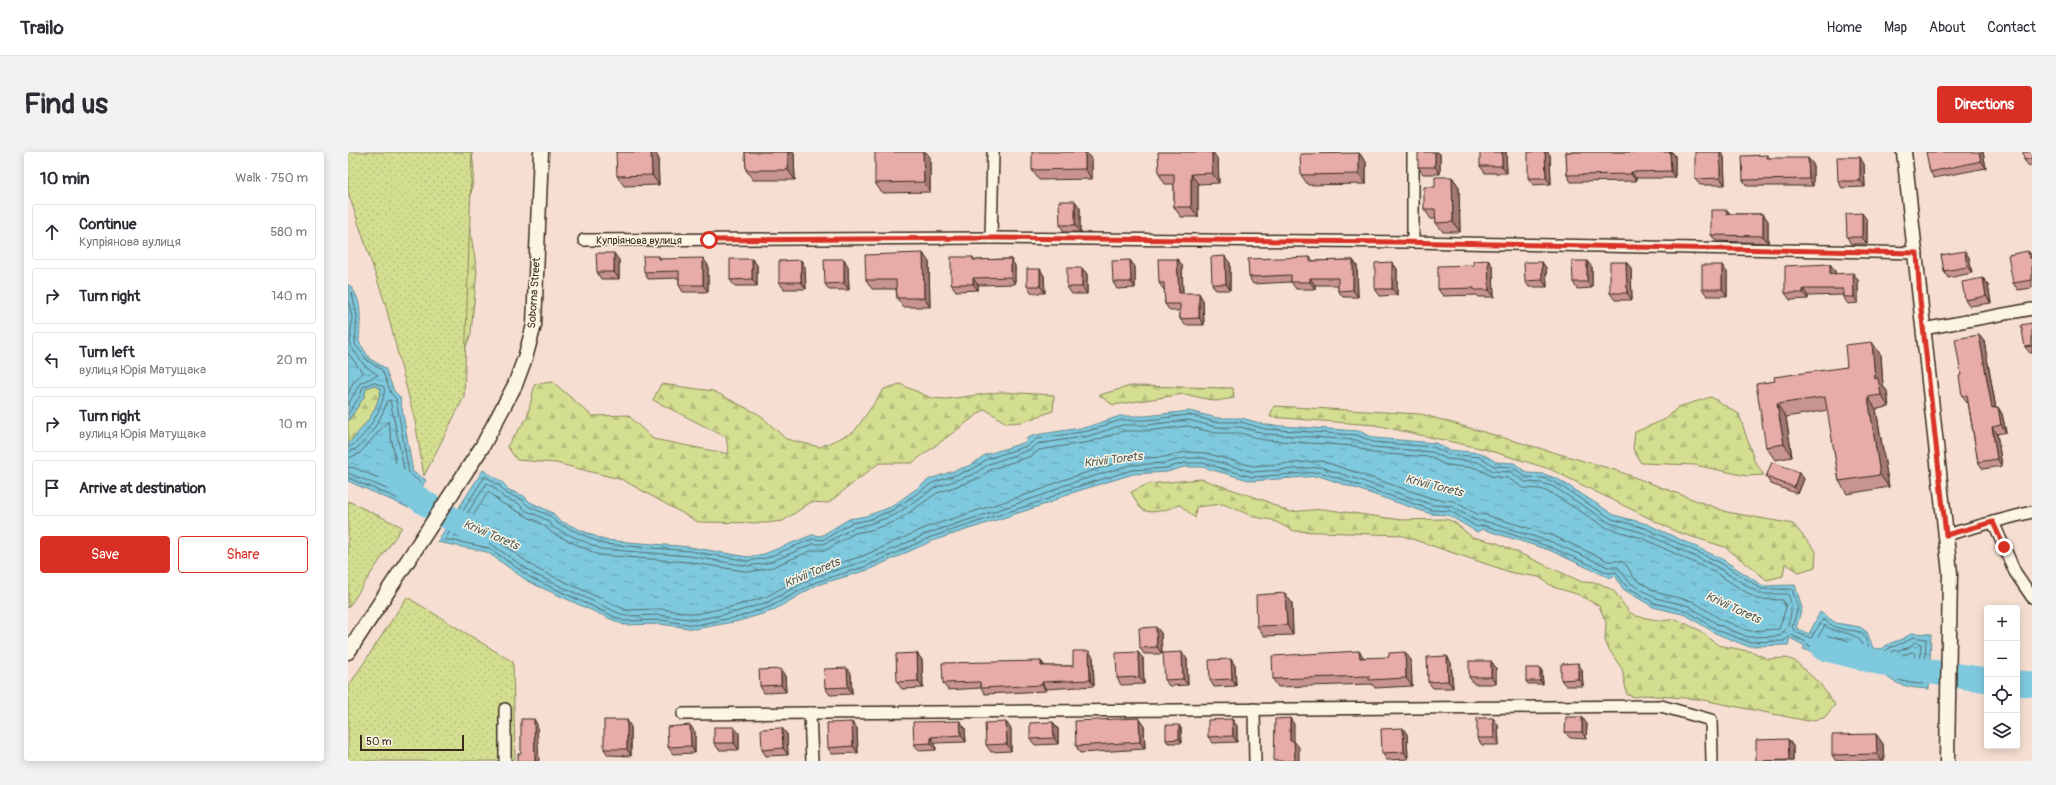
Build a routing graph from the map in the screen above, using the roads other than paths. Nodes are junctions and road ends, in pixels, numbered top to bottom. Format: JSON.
{"nodes":[{"id":1,"x":541,"y":152,"type":"edge"},
{"id":2,"x":993,"y":152,"type":"edge"},
{"id":3,"x":1413,"y":152,"type":"edge"},
{"id":4,"x":1904,"y":152,"type":"edge"},
{"id":5,"x":991,"y":238,"type":"junction"},
{"id":6,"x":584,"y":240,"type":"dead end"},
{"id":7,"x":1413,"y":242,"type":"junction"},
{"id":8,"x":1917,"y":253,"type":"junction"},
{"id":9,"x":2032,"y":309,"type":"edge"},
{"id":10,"x":1923,"y":329,"type":"junction"},
{"id":11,"x":2032,"y":512,"type":"edge"},
{"id":12,"x":1993,"y":522,"type":"junction"},
{"id":13,"x":1946,"y":535,"type":"junction"},
{"id":14,"x":2032,"y":597,"type":"edge"},
{"id":15,"x":348,"y":652,"type":"edge"},
{"id":16,"x":504,"y":709,"type":"dead end"},
{"id":17,"x":1254,"y":710,"type":"junction"},
{"id":18,"x":810,"y":713,"type":"junction"},
{"id":19,"x":683,"y":714,"type":"dead end"},
{"id":20,"x":1947,"y":760,"type":"edge"},
{"id":21,"x":505,"y":761,"type":"edge"},
{"id":22,"x":812,"y":761,"type":"edge"},
{"id":23,"x":1255,"y":761,"type":"edge"},
{"id":24,"x":1712,"y":761,"type":"edge"}],
"edges":[{"from":1,"to":15,"type":"street","name":"Soborna Street"},
{"from":2,"to":5,"type":"street"},
{"from":3,"to":7,"type":"street"},
{"from":4,"to":8,"type":"street"},
{"from":5,"to":6,"type":"street","name":"Купріянова вулиця"},
{"from":5,"to":7,"type":"street","name":"Купріянова вулиця"},
{"from":7,"to":8,"type":"street","name":"Купріянова вулиця"},
{"from":8,"to":10,"type":"street"},
{"from":9,"to":10,"type":"street"},
{"from":10,"to":13,"type":"street"},
{"from":11,"to":12,"type":"street"},
{"from":12,"to":13,"type":"street"},
{"from":12,"to":14,"type":"street"},
{"from":13,"to":20,"type":"street"},
{"from":16,"to":21,"type":"street"},
{"from":17,"to":18,"type":"street"},
{"from":17,"to":23,"type":"street"},
{"from":17,"to":24,"type":"street"},
{"from":18,"to":19,"type":"street"},
{"from":18,"to":22,"type":"street"}]}
